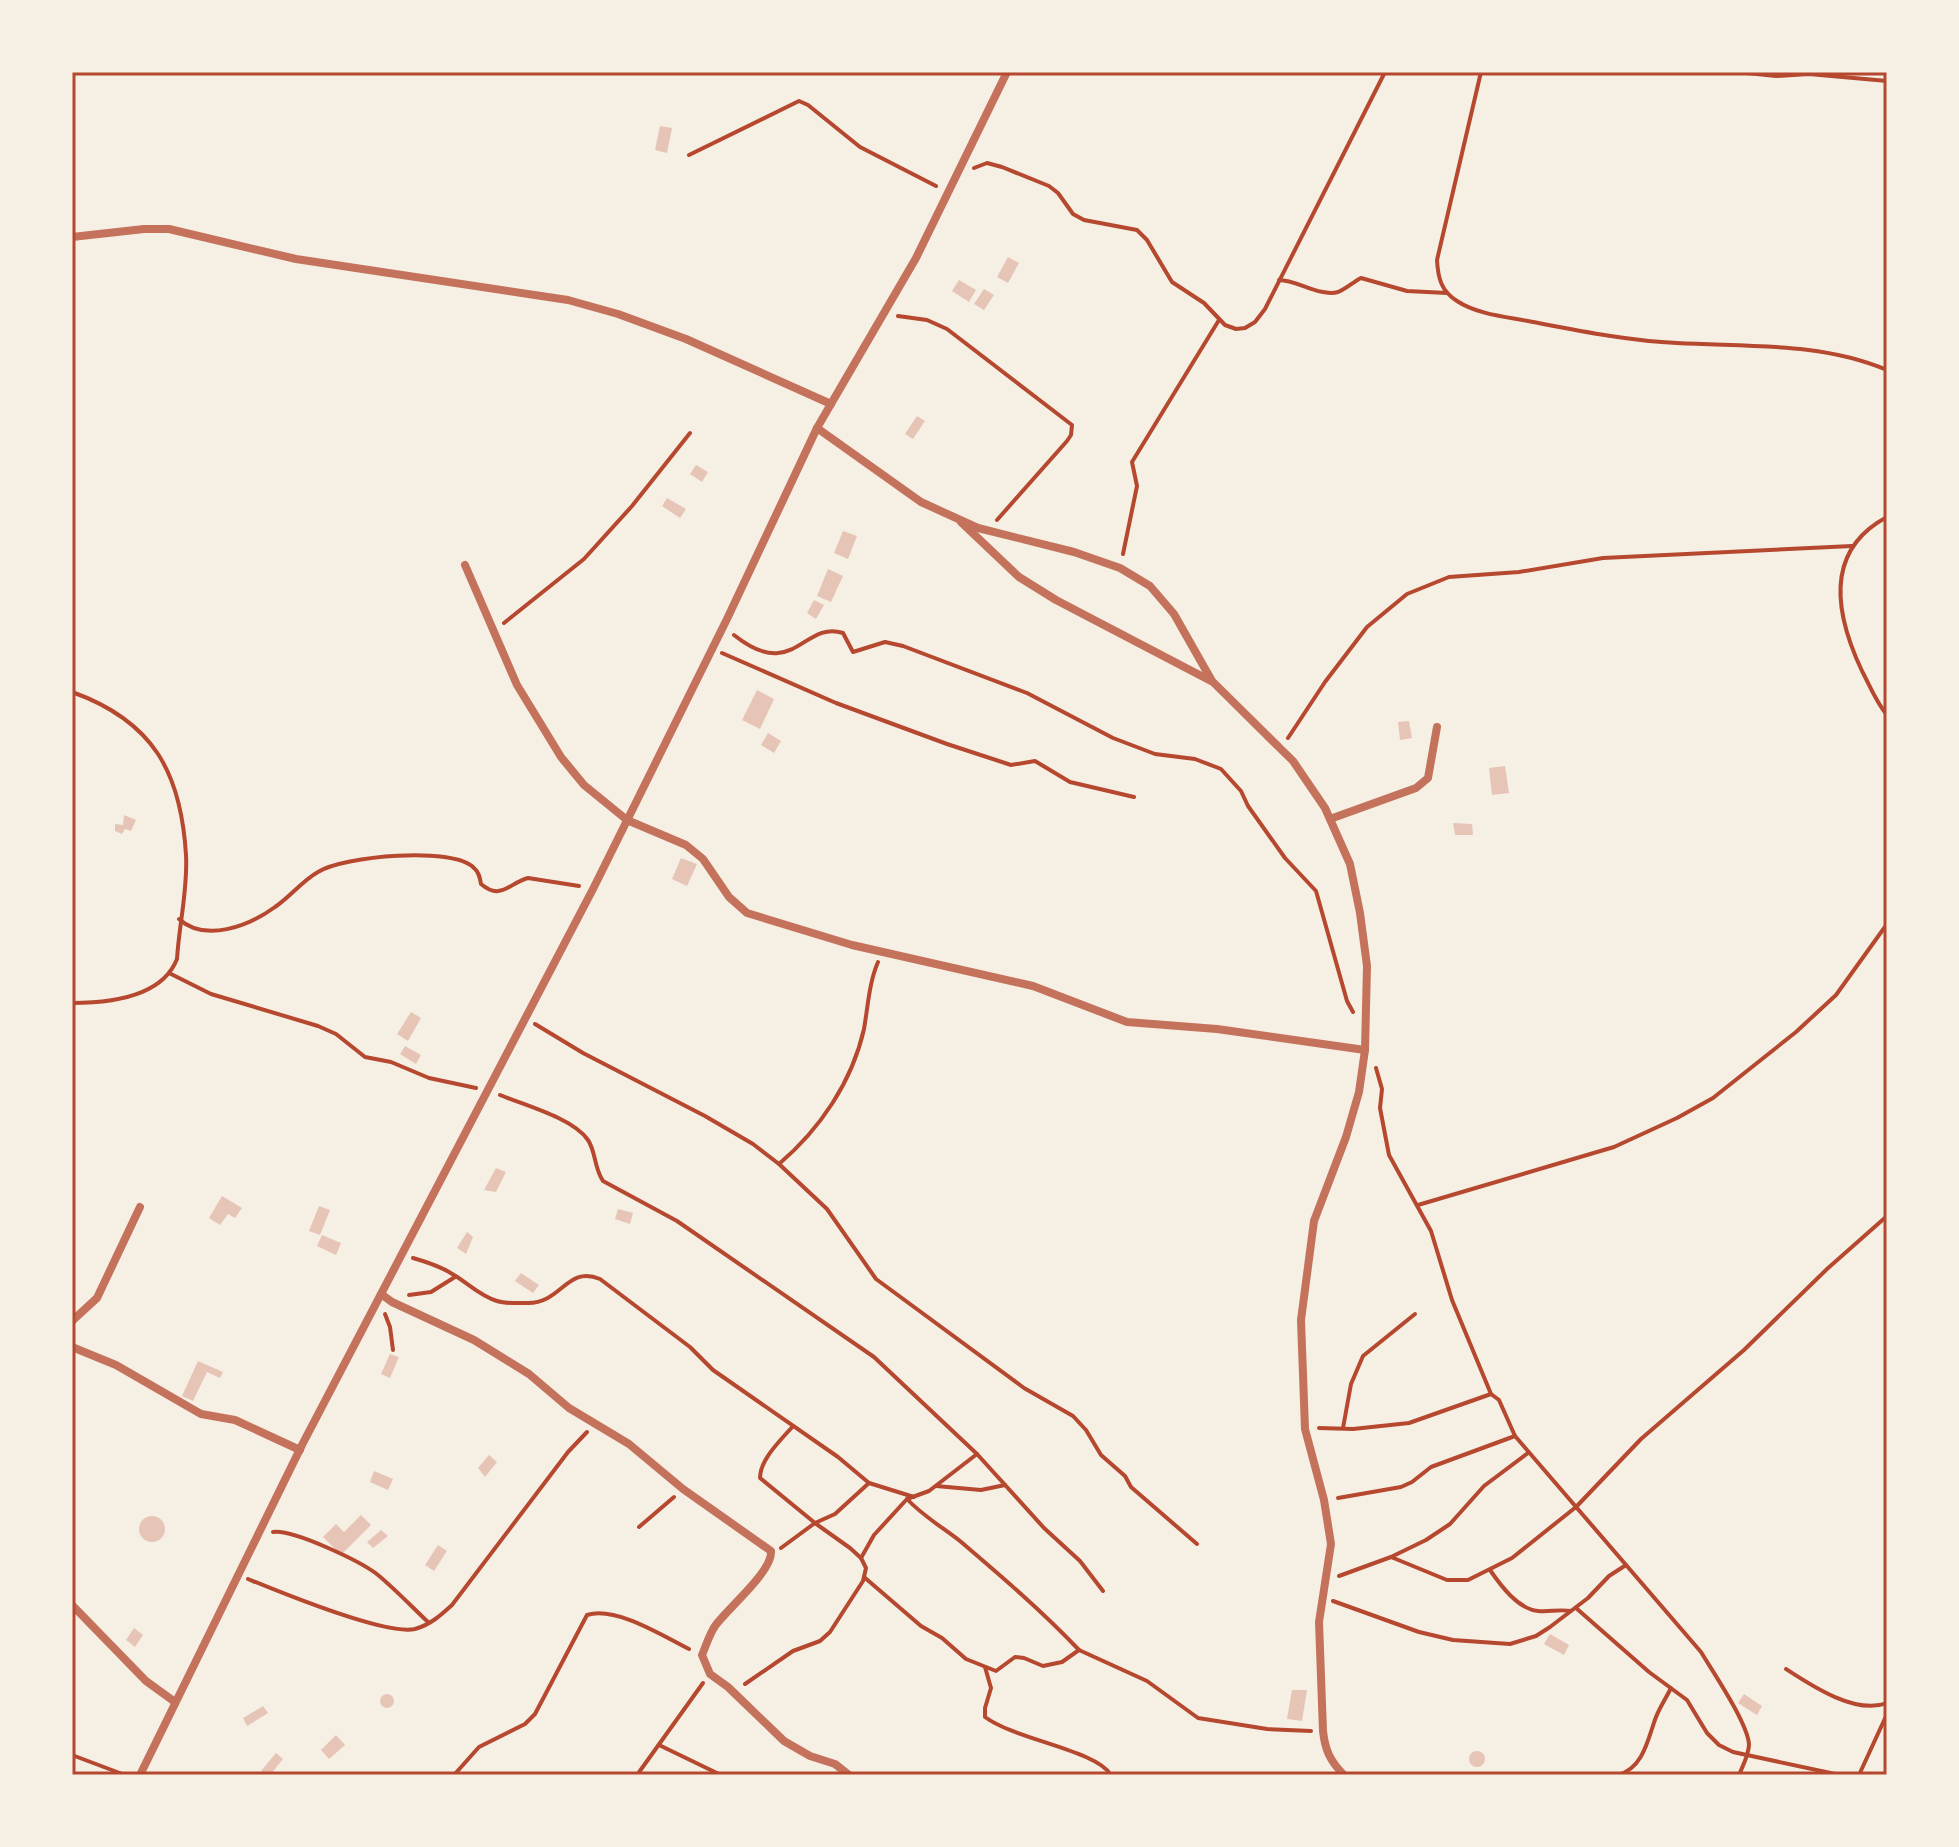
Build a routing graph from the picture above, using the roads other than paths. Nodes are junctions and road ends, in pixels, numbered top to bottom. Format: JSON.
{"nodes":[{"id":1,"x":1007,"y":72,"type":"edge"},
{"id":2,"x":72,"y":237,"type":"edge"},
{"id":3,"x":831,"y":404,"type":"junction"},
{"id":4,"x":817,"y":428,"type":"junction"},
{"id":5,"x":958,"y":519,"type":"junction"},
{"id":6,"x":465,"y":565,"type":"dead end"},
{"id":7,"x":1212,"y":681,"type":"junction"},
{"id":8,"x":1437,"y":727,"type":"dead end"},
{"id":9,"x":1330,"y":819,"type":"junction"},
{"id":10,"x":627,"y":820,"type":"junction"},
{"id":11,"x":1365,"y":1050,"type":"junction"},
{"id":12,"x":140,"y":1207,"type":"dead end"},
{"id":13,"x":382,"y":1297,"type":"junction"},
{"id":14,"x":72,"y":1321,"type":"edge"},
{"id":15,"x":72,"y":1347,"type":"edge"},
{"id":16,"x":300,"y":1450,"type":"junction"},
{"id":17,"x":72,"y":1605,"type":"edge"},
{"id":18,"x":175,"y":1702,"type":"junction"},
{"id":19,"x":140,"y":1775,"type":"edge"},
{"id":20,"x":849,"y":1775,"type":"edge"},
{"id":21,"x":1344,"y":1775,"type":"edge"}],
"edges":[{"from":1,"to":3,"type":"street"},
{"from":2,"to":3,"type":"street"},
{"from":3,"to":4,"type":"street"},
{"from":4,"to":5,"type":"street"},
{"from":4,"to":10,"type":"street"},
{"from":5,"to":7,"type":"street"},
{"from":5,"to":7,"type":"street"},
{"from":6,"to":10,"type":"street"},
{"from":7,"to":9,"type":"street"},
{"from":8,"to":9,"type":"street"},
{"from":9,"to":11,"type":"street"},
{"from":10,"to":11,"type":"street"},
{"from":10,"to":13,"type":"street"},
{"from":11,"to":21,"type":"street"},
{"from":12,"to":14,"type":"street"},
{"from":13,"to":16,"type":"street"},
{"from":13,"to":20,"type":"street"},
{"from":15,"to":16,"type":"street"},
{"from":16,"to":18,"type":"street"},
{"from":17,"to":18,"type":"street"},
{"from":18,"to":19,"type":"street"}]}
